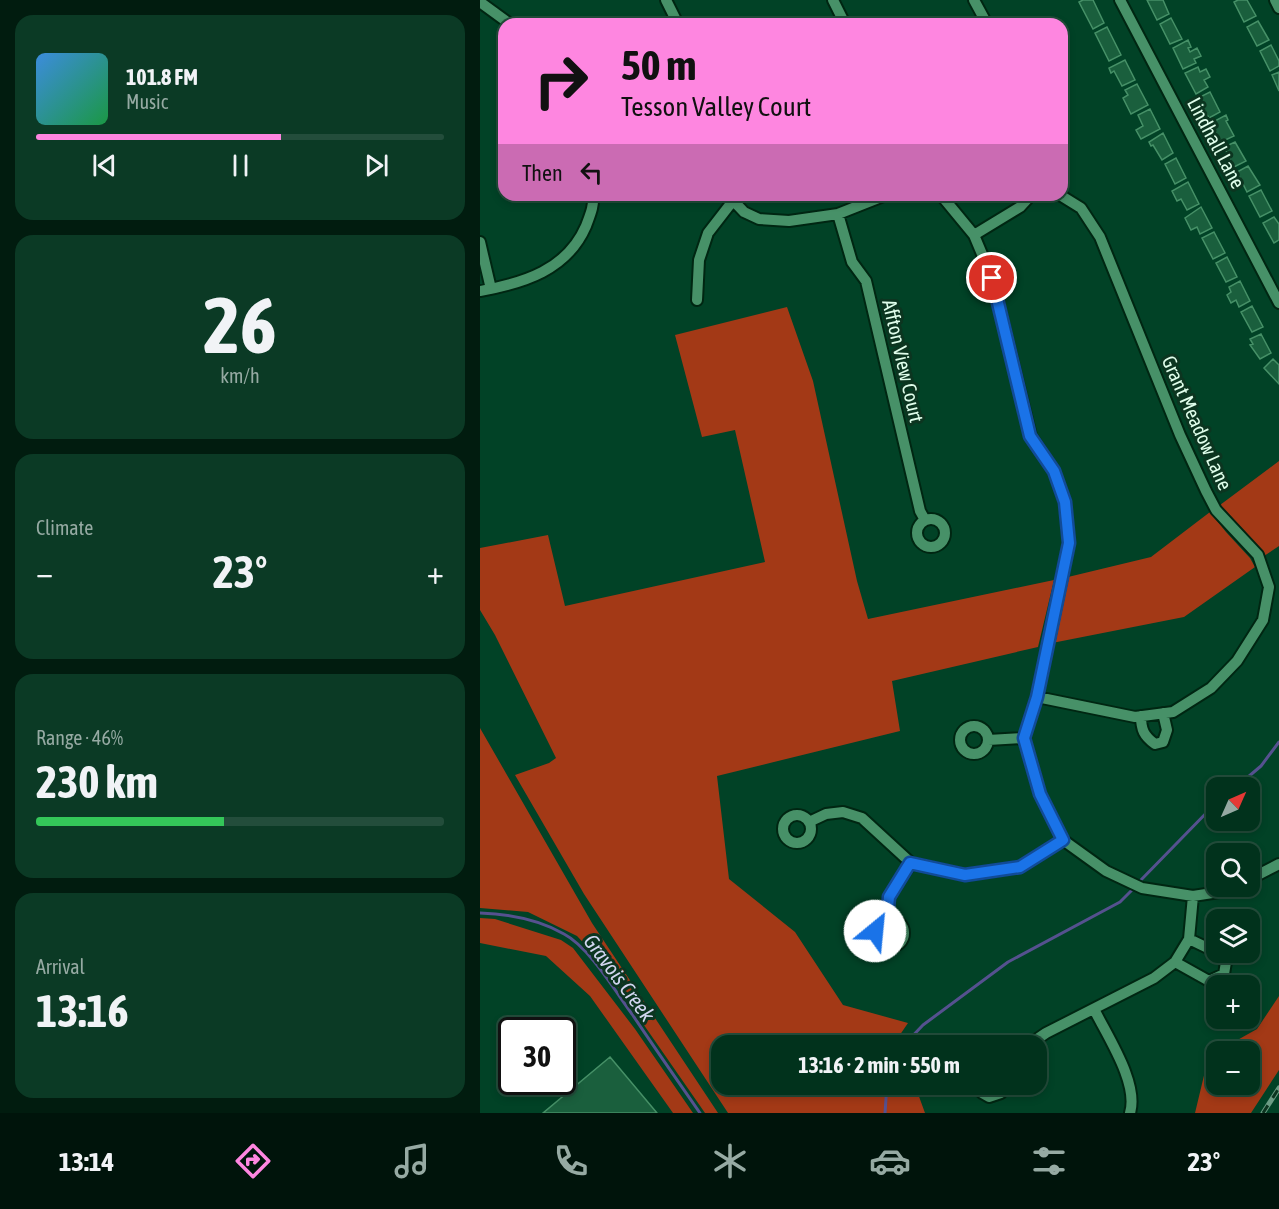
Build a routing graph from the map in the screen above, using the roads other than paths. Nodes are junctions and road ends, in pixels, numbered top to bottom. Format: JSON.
{"nodes":[{"id":1,"x":666,"y":0,"type":"edge"},
{"id":2,"x":833,"y":0,"type":"edge"},
{"id":3,"x":974,"y":0,"type":"edge"},
{"id":4,"x":1120,"y":0,"type":"edge"},
{"id":5,"x":1275,"y":0,"type":"edge"},
{"id":6,"x":481,"y":6,"type":"edge"},
{"id":7,"x":1279,"y":8,"type":"edge"},
{"id":8,"x":500,"y":18,"type":"edge"},
{"id":9,"x":675,"y":18,"type":"edge"},
{"id":10,"x":842,"y":18,"type":"edge"},
{"id":11,"x":984,"y":18,"type":"edge"},
{"id":12,"x":1068,"y":200,"type":"edge"},
{"id":13,"x":594,"y":201,"type":"edge"},
{"id":14,"x":729,"y":201,"type":"edge"},
{"id":15,"x":732,"y":201,"type":"edge"},
{"id":16,"x":871,"y":201,"type":"edge"},
{"id":17,"x":945,"y":201,"type":"edge"},
{"id":18,"x":1026,"y":201,"type":"edge"},
{"id":19,"x":838,"y":214,"type":"junction"},
{"id":20,"x":974,"y":235,"type":"junction"},
{"id":21,"x":480,"y":242,"type":"edge"},
{"id":22,"x":485,"y":290,"type":"edge"},
{"id":23,"x":697,"y":300,"type":"dead end"},
{"id":24,"x":1279,"y":303,"type":"edge"},
{"id":25,"x":925,"y":520,"type":"dead end"},
{"id":26,"x":1037,"y":697,"type":"junction"},
{"id":27,"x":1163,"y":713,"type":"junction"},
{"id":28,"x":1141,"y":716,"type":"junction"},
{"id":29,"x":1024,"y":738,"type":"junction"},
{"id":30,"x":988,"y":740,"type":"dead end"},
{"id":31,"x":809,"y":822,"type":"dead end"},
{"id":32,"x":1063,"y":840,"type":"junction"},
{"id":33,"x":910,"y":863,"type":"junction"},
{"id":34,"x":1279,"y":864,"type":"edge"},
{"id":35,"x":1260,"y":874,"type":"edge"},
{"id":36,"x":1206,"y":894,"type":"edge"},
{"id":37,"x":1193,"y":896,"type":"junction"},
{"id":38,"x":887,"y":919,"type":"dead end"},
{"id":39,"x":1189,"y":939,"type":"junction"},
{"id":40,"x":1206,"y":947,"type":"edge"},
{"id":41,"x":1175,"y":962,"type":"junction"},
{"id":42,"x":1226,"y":963,"type":"edge"},
{"id":43,"x":1094,"y":1009,"type":"junction"},
{"id":44,"x":1043,"y":1035,"type":"edge"},
{"id":45,"x":1130,"y":1113,"type":"edge"}],
"edges":[{"from":1,"to":9,"type":"street"},
{"from":2,"to":10,"type":"street"},
{"from":3,"to":11,"type":"street"},
{"from":4,"to":24,"type":"street","name":"Lindhall Lane"},
{"from":5,"to":7,"type":"street"},
{"from":6,"to":8,"type":"street"},
{"from":12,"to":27,"type":"street","name":"Grant Meadow Lane"},
{"from":13,"to":22,"type":"street"},
{"from":14,"to":23,"type":"street"},
{"from":15,"to":19,"type":"street"},
{"from":16,"to":19,"type":"street"},
{"from":17,"to":20,"type":"street"},
{"from":18,"to":20,"type":"street"},
{"from":19,"to":25,"type":"street","name":"Affton View Court"},
{"from":20,"to":26,"type":"street"},
{"from":21,"to":22,"type":"street"},
{"from":26,"to":28,"type":"street","name":"Grant Meadow Lane"},
{"from":26,"to":29,"type":"street"},
{"from":27,"to":28,"type":"street","name":"Grant Meadow Lane"},
{"from":27,"to":28,"type":"street"},
{"from":29,"to":30,"type":"street"},
{"from":29,"to":32,"type":"street"},
{"from":31,"to":33,"type":"street"},
{"from":32,"to":33,"type":"street"},
{"from":32,"to":37,"type":"street"},
{"from":33,"to":38,"type":"street"},
{"from":34,"to":35,"type":"street"},
{"from":36,"to":37,"type":"street"},
{"from":37,"to":39,"type":"street"},
{"from":39,"to":40,"type":"street"},
{"from":39,"to":41,"type":"street"},
{"from":41,"to":42,"type":"street"},
{"from":41,"to":43,"type":"street"},
{"from":43,"to":44,"type":"street"},
{"from":43,"to":45,"type":"street"}]}
